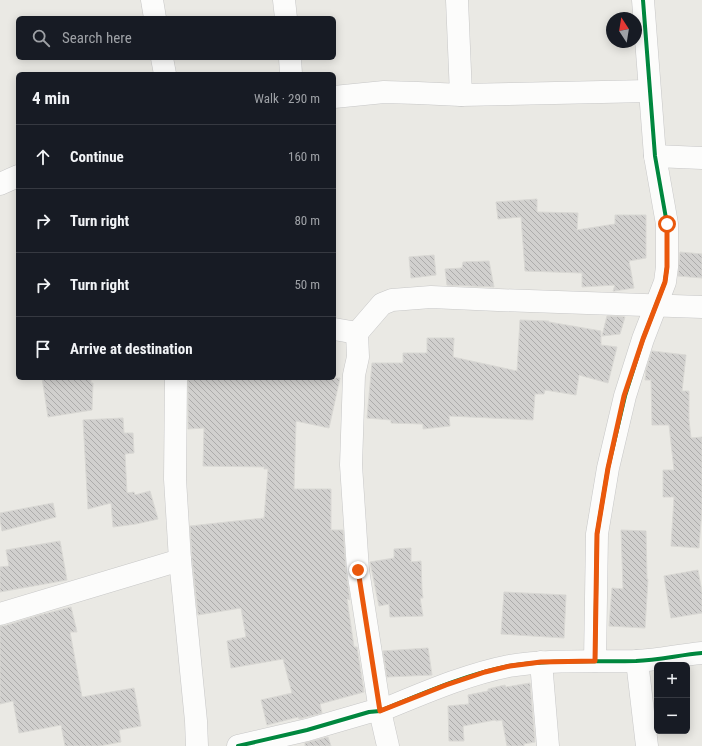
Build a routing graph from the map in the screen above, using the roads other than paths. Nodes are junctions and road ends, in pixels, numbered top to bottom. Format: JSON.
{"nodes":[{"id":1,"x":152,"y":0,"type":"edge"},
{"id":2,"x":284,"y":0,"type":"edge"},
{"id":3,"x":457,"y":0,"type":"edge"},
{"id":4,"x":642,"y":0,"type":"edge"},
{"id":5,"x":155,"y":16,"type":"edge"},
{"id":6,"x":286,"y":16,"type":"edge"},
{"id":7,"x":162,"y":60,"type":"edge"},
{"id":8,"x":290,"y":60,"type":"edge"},
{"id":9,"x":165,"y":72,"type":"edge"},
{"id":10,"x":291,"y":72,"type":"edge"},
{"id":11,"x":649,"y":91,"type":"junction"},
{"id":12,"x":461,"y":95,"type":"junction"},
{"id":13,"x":336,"y":97,"type":"edge"},
{"id":14,"x":655,"y":156,"type":"junction"},
{"id":15,"x":702,"y":158,"type":"edge"},
{"id":16,"x":16,"y":177,"type":"edge"},
{"id":17,"x":0,"y":184,"type":"edge"},
{"id":18,"x":656,"y":305,"type":"junction"},
{"id":19,"x":702,"y":307,"type":"edge"},
{"id":20,"x":336,"y":329,"type":"edge"},
{"id":21,"x":357,"y":332,"type":"junction"},
{"id":22,"x":176,"y":380,"type":"edge"},
{"id":23,"x":180,"y":560,"type":"junction"},
{"id":24,"x":0,"y":614,"type":"edge"},
{"id":25,"x":702,"y":653,"type":"edge"},
{"id":26,"x":638,"y":660,"type":"junction"},
{"id":27,"x":595,"y":661,"type":"junction"},
{"id":28,"x":541,"y":662,"type":"junction"},
{"id":29,"x":380,"y":711,"type":"junction"},
{"id":30,"x":197,"y":746,"type":"edge"},
{"id":31,"x":238,"y":746,"type":"edge"},
{"id":32,"x":388,"y":746,"type":"edge"},
{"id":33,"x":548,"y":746,"type":"edge"},
{"id":34,"x":647,"y":746,"type":"edge"}],
"edges":[{"from":1,"to":5,"type":"street"},
{"from":2,"to":6,"type":"street"},
{"from":3,"to":12,"type":"street"},
{"from":4,"to":11,"type":"street"},
{"from":7,"to":9,"type":"street"},
{"from":8,"to":10,"type":"street"},
{"from":11,"to":12,"type":"street"},
{"from":11,"to":14,"type":"street"},
{"from":12,"to":13,"type":"street"},
{"from":14,"to":15,"type":"street"},
{"from":14,"to":18,"type":"street"},
{"from":16,"to":17,"type":"street"},
{"from":18,"to":19,"type":"street"},
{"from":18,"to":21,"type":"street"},
{"from":18,"to":27,"type":"street"},
{"from":20,"to":21,"type":"street"},
{"from":21,"to":29,"type":"street"},
{"from":22,"to":23,"type":"street"},
{"from":23,"to":24,"type":"street"},
{"from":23,"to":30,"type":"street"},
{"from":25,"to":26,"type":"street"},
{"from":26,"to":27,"type":"street"},
{"from":26,"to":34,"type":"street"},
{"from":27,"to":28,"type":"street"},
{"from":28,"to":29,"type":"street"},
{"from":28,"to":33,"type":"street"},
{"from":29,"to":31,"type":"street"},
{"from":29,"to":32,"type":"street"}]}
